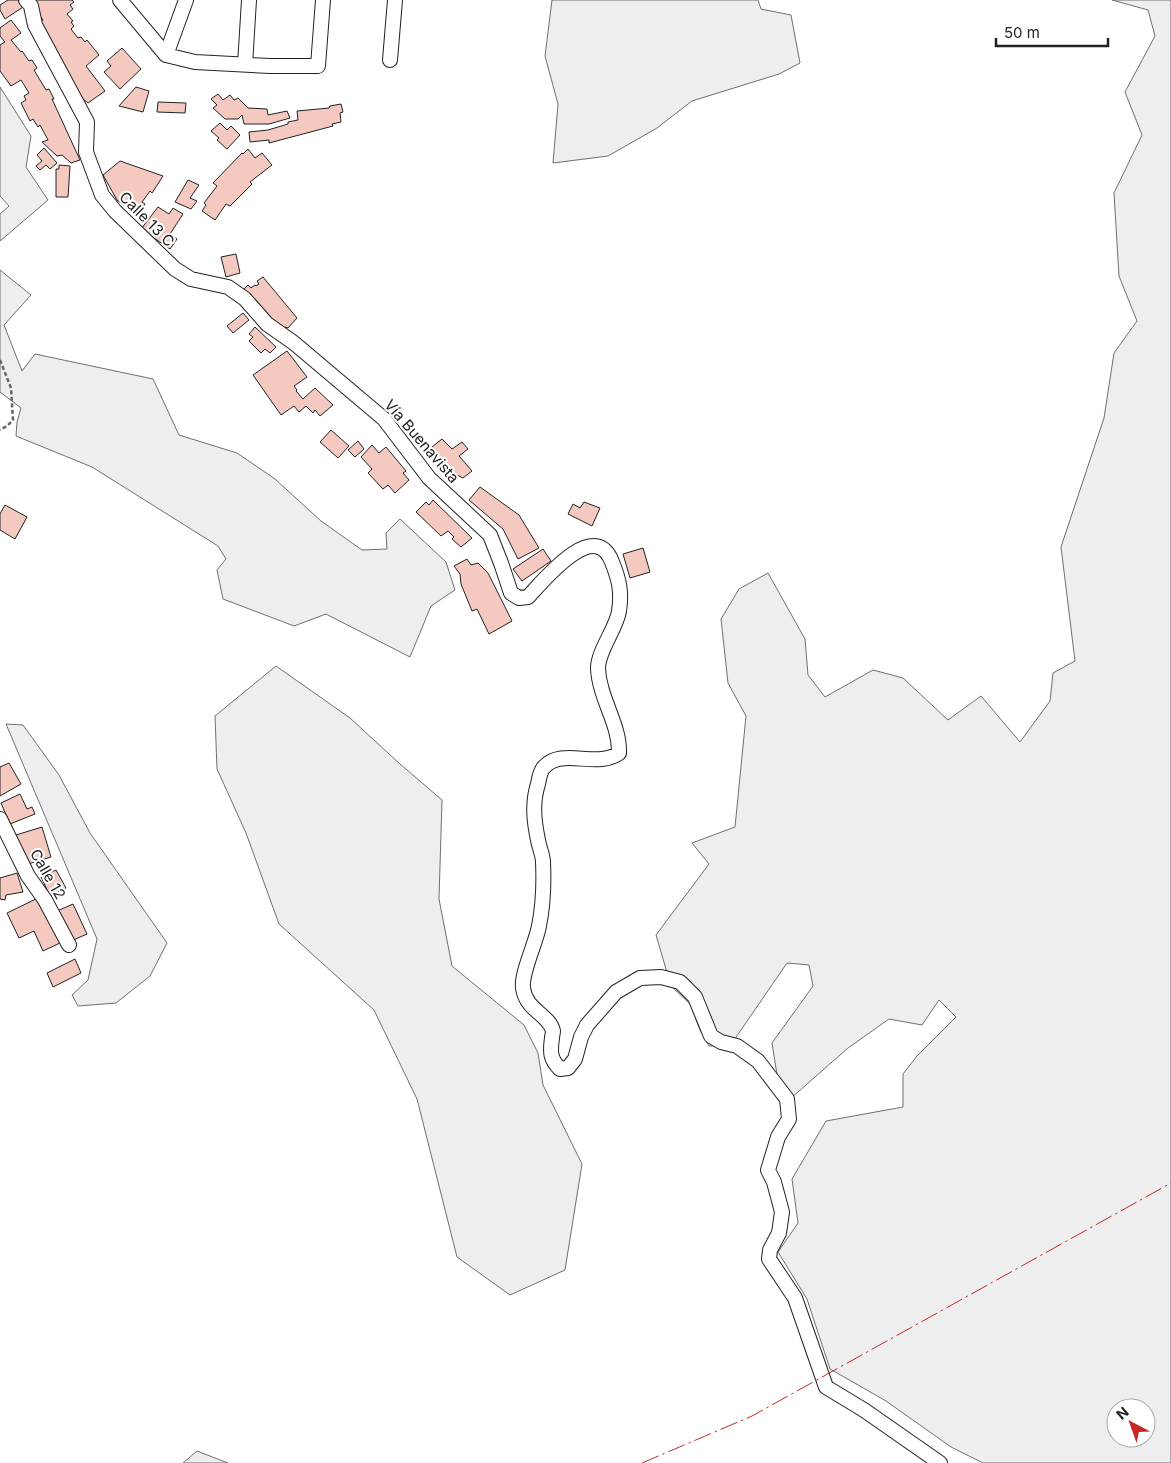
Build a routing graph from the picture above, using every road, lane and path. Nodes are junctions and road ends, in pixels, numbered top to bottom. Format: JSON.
{"nodes":[{"id":1,"x":26,"y":0,"type":"edge"},
{"id":2,"x":120,"y":0,"type":"edge"},
{"id":3,"x":186,"y":0,"type":"edge"},
{"id":4,"x":249,"y":0,"type":"edge"},
{"id":5,"x":323,"y":0,"type":"edge"},
{"id":6,"x":395,"y":0,"type":"edge"},
{"id":7,"x":166,"y":55,"type":"junction"},
{"id":8,"x":390,"y":60,"type":"dead end"},
{"id":9,"x":245,"y":65,"type":"junction"},
{"id":10,"x":228,"y":287,"type":"joint"},
{"id":11,"x":0,"y":360,"type":"edge"},
{"id":12,"x":0,"y":430,"type":"edge"},
{"id":13,"x":0,"y":819,"type":"edge"},
{"id":14,"x":69,"y":945,"type":"dead end"},
{"id":15,"x":940,"y":1463,"type":"edge"}],
"edges":[{"from":1,"to":10,"type":"street","name":"Calle 13 C"},
{"from":2,"to":7,"type":"street"},
{"from":3,"to":7,"type":"street"},
{"from":4,"to":9,"type":"street"},
{"from":5,"to":9,"type":"street"},
{"from":6,"to":8,"type":"street"},
{"from":7,"to":9,"type":"street"},
{"from":10,"to":15,"type":"street","name":"Vía Buenavista"},
{"from":11,"to":12,"type":"path"},
{"from":13,"to":14,"type":"street","name":"Calle 12"}]}
